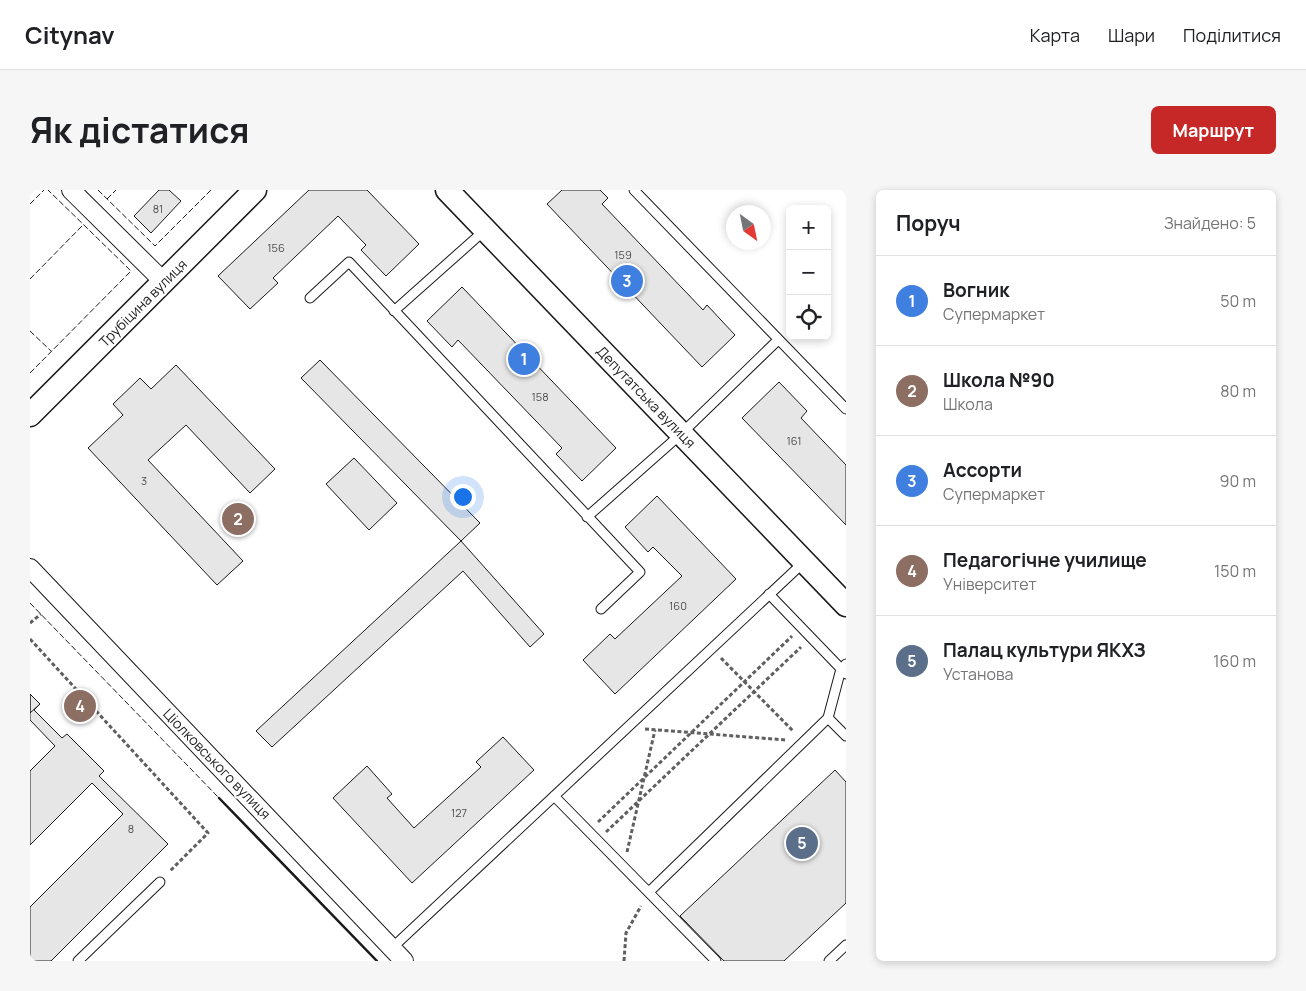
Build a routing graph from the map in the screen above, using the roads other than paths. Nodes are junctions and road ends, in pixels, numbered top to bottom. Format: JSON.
{"nodes":[{"id":1,"x":71,"y":190,"type":"edge"},
{"id":2,"x":255,"y":190,"type":"edge"},
{"id":3,"x":447,"y":190,"type":"edge"},
{"id":4,"x":634,"y":190,"type":"edge"},
{"id":5,"x":485,"y":230,"type":"junction"},
{"id":6,"x":164,"y":282,"type":"junction"},
{"id":7,"x":310,"y":298,"type":"dead end"},
{"id":8,"x":394,"y":311,"type":"junction"},
{"id":9,"x":778,"y":340,"type":"junction"},
{"id":10,"x":846,"y":410,"type":"edge"},
{"id":11,"x":30,"y":415,"type":"edge"},
{"id":12,"x":681,"y":434,"type":"junction"},
{"id":13,"x":587,"y":517,"type":"junction"},
{"id":14,"x":804,"y":561,"type":"junction"},
{"id":15,"x":30,"y":568,"type":"edge"},
{"id":16,"x":769,"y":594,"type":"junction"},
{"id":17,"x":846,"y":605,"type":"edge"},
{"id":18,"x":601,"y":609,"type":"dead end"},
{"id":19,"x":844,"y":669,"type":"edge"},
{"id":20,"x":828,"y":718,"type":"junction"},
{"id":21,"x":846,"y":736,"type":"edge"},
{"id":22,"x":554,"y":796,"type":"junction"},
{"id":23,"x":160,"y":882,"type":"road end"},
{"id":24,"x":649,"y":892,"type":"junction"},
{"id":25,"x":846,"y":945,"type":"edge"},
{"id":26,"x":398,"y":955,"type":"edge"},
{"id":27,"x":78,"y":961,"type":"edge"},
{"id":28,"x":716,"y":961,"type":"edge"},
{"id":29,"x":829,"y":961,"type":"edge"}],
"edges":[{"from":1,"to":6,"type":"street"},
{"from":2,"to":6,"type":"street","name":"Трубіцина вулиця"},
{"from":3,"to":5,"type":"street","name":"Депутатська вулиця"},
{"from":4,"to":9,"type":"lane"},
{"from":5,"to":8,"type":"lane"},
{"from":5,"to":12,"type":"street","name":"Депутатська вулиця"},
{"from":6,"to":11,"type":"street","name":"Трубіцина вулиця"},
{"from":7,"to":8,"type":"lane"},
{"from":8,"to":13,"type":"lane"},
{"from":9,"to":10,"type":"lane"},
{"from":9,"to":12,"type":"lane"},
{"from":12,"to":13,"type":"lane"},
{"from":12,"to":14,"type":"street","name":"Депутатська вулиця"},
{"from":13,"to":18,"type":"lane"},
{"from":14,"to":16,"type":"lane"},
{"from":14,"to":17,"type":"street","name":"Депутатська вулиця"},
{"from":15,"to":26,"type":"street","name":"Ціолковського вулиця"},
{"from":16,"to":19,"type":"lane"},
{"from":16,"to":22,"type":"lane"},
{"from":19,"to":20,"type":"lane"},
{"from":20,"to":21,"type":"lane"},
{"from":20,"to":24,"type":"lane"},
{"from":22,"to":24,"type":"lane"},
{"from":22,"to":26,"type":"lane"},
{"from":23,"to":27,"type":"lane"},
{"from":24,"to":28,"type":"lane"},
{"from":25,"to":29,"type":"lane"}]}
